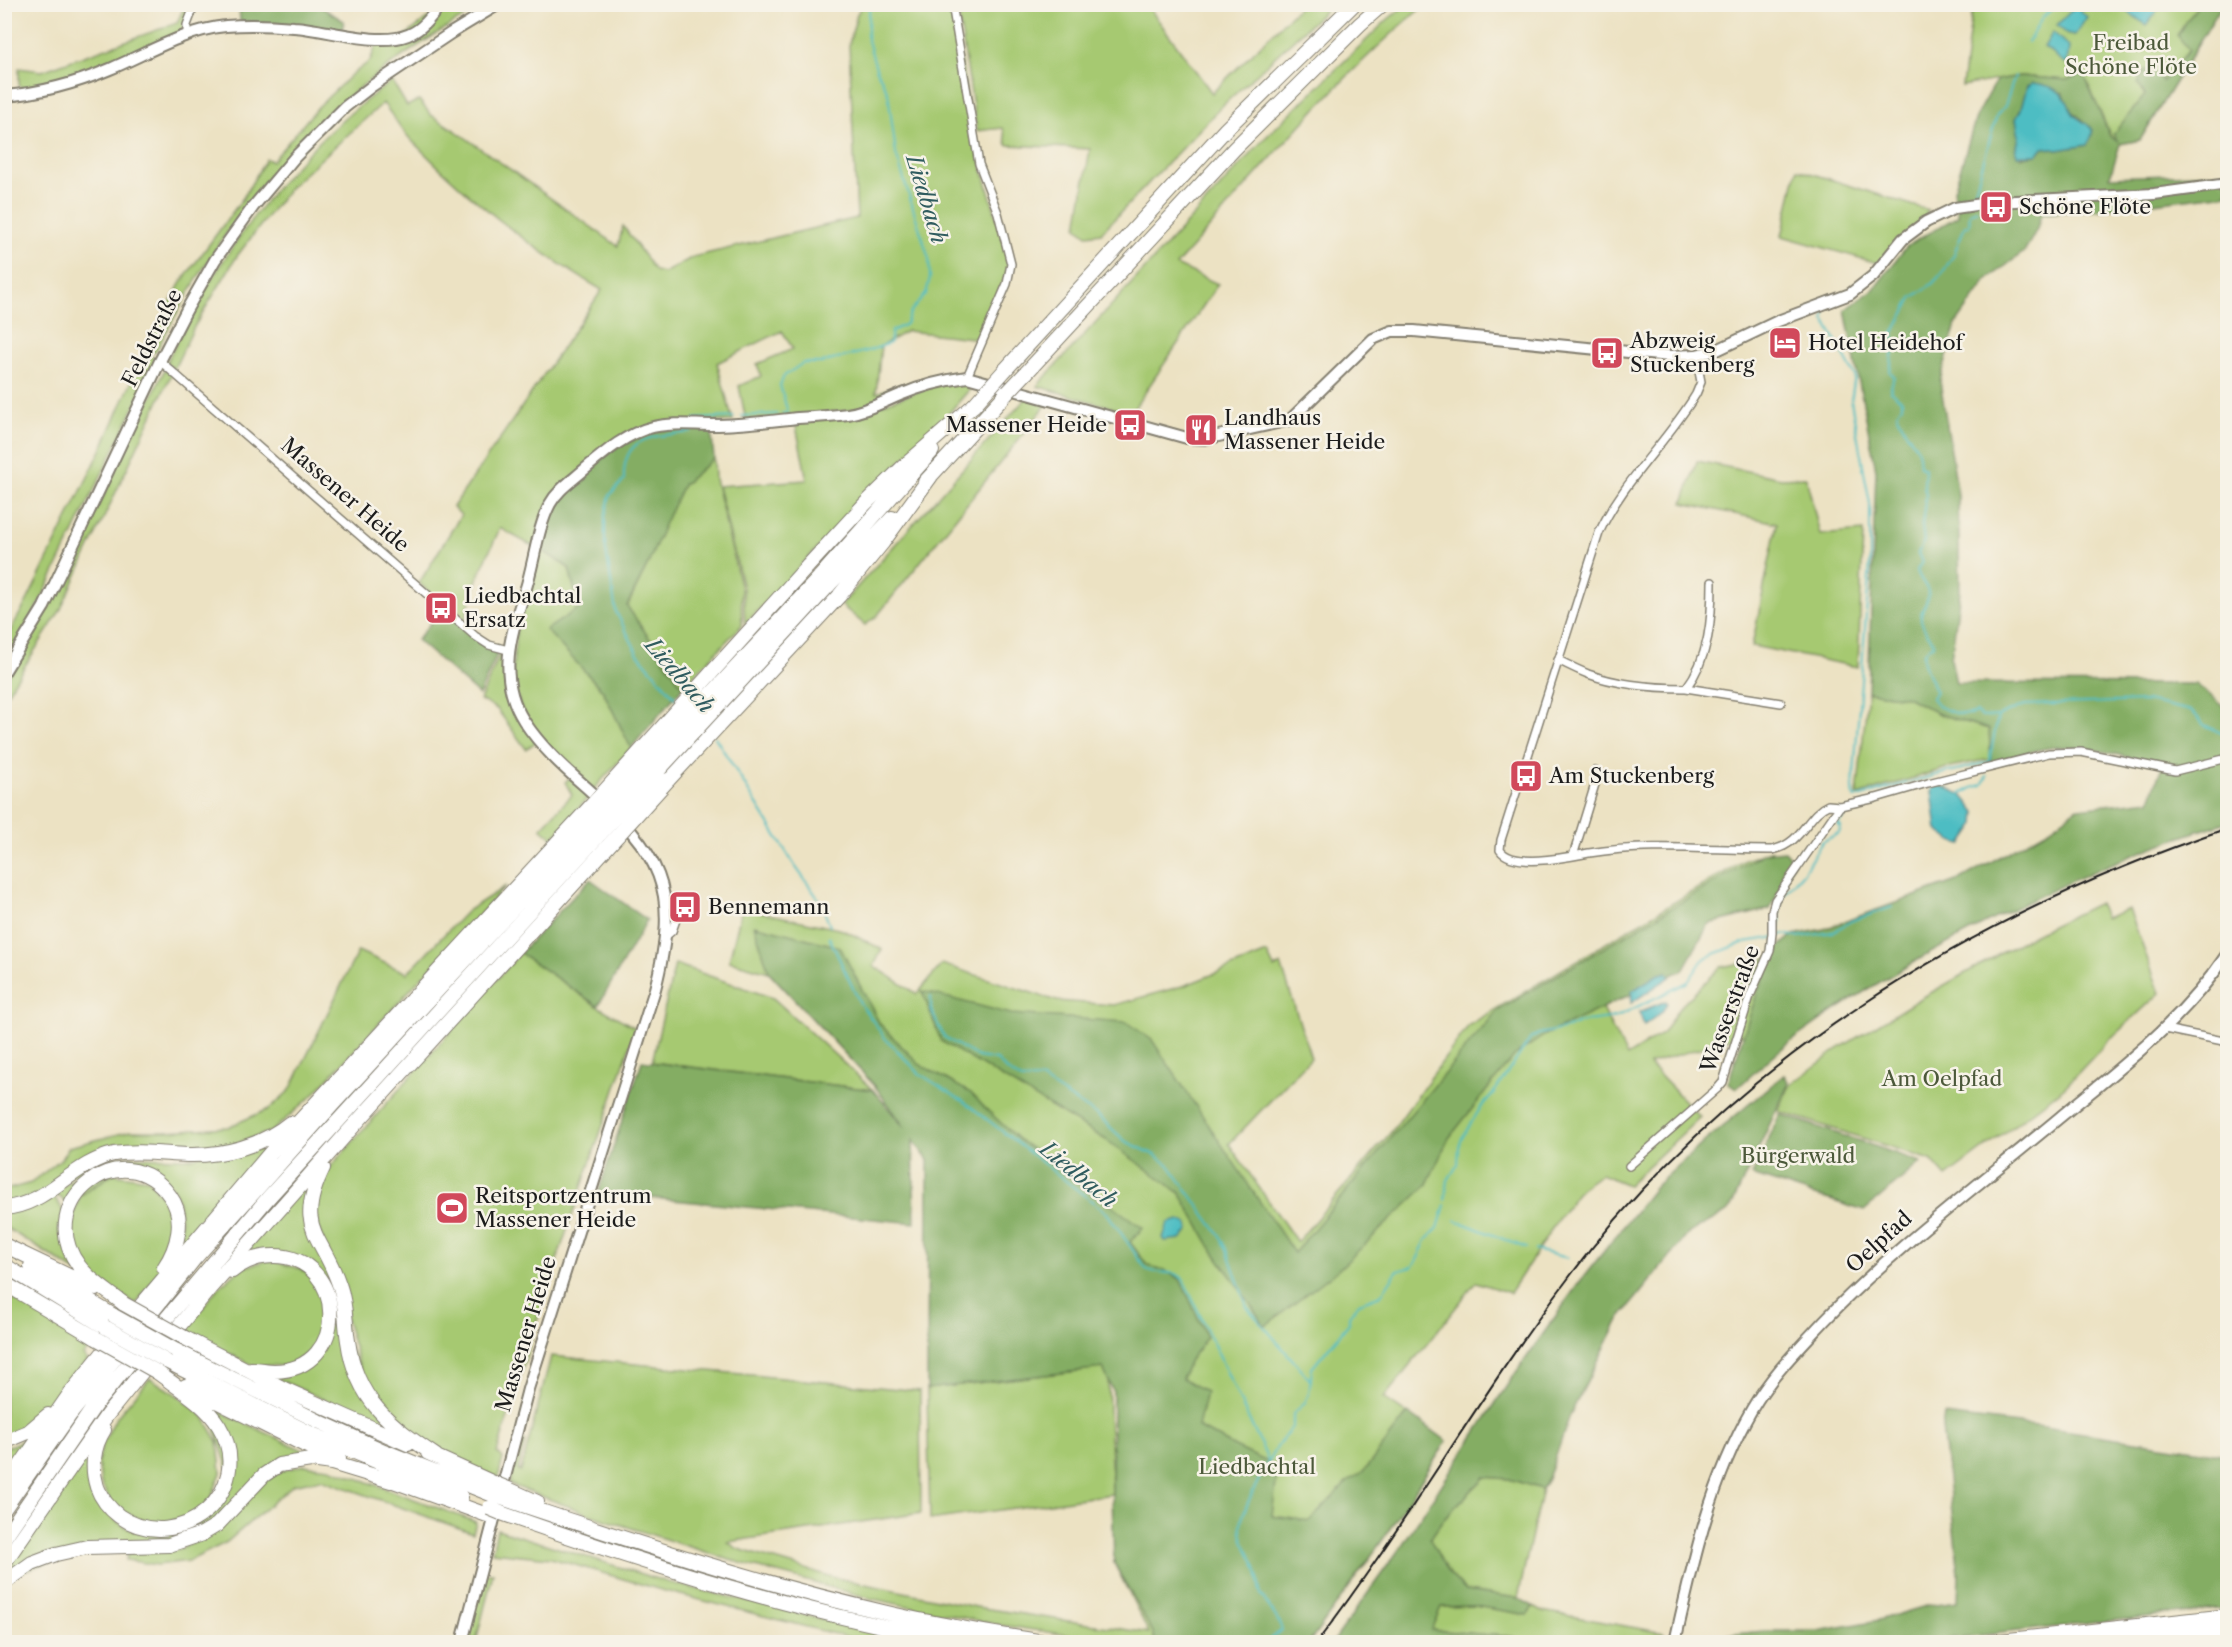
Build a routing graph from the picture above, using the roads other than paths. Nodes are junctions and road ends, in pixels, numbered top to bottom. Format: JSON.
{"nodes":[{"id":1,"x":195,"y":4,"type":"edge"},
{"id":2,"x":441,"y":4,"type":"edge"},
{"id":3,"x":499,"y":4,"type":"edge"},
{"id":4,"x":952,"y":4,"type":"edge"},
{"id":5,"x":1354,"y":4,"type":"edge"},
{"id":6,"x":1383,"y":4,"type":"edge"},
{"id":7,"x":187,"y":35,"type":"junction"},
{"id":8,"x":4,"y":96,"type":"edge"},
{"id":9,"x":2228,"y":184,"type":"edge"},
{"id":10,"x":1696,"y":355,"type":"junction"},
{"id":11,"x":160,"y":361,"type":"junction"},
{"id":12,"x":968,"y":377,"type":"junction"},
{"id":13,"x":974,"y":405,"type":"junction"},
{"id":14,"x":931,"y":476,"type":"junction"},
{"id":15,"x":823,"y":582,"type":"junction"},
{"id":16,"x":1712,"y":582,"type":"dead end"},
{"id":17,"x":508,"y":650,"type":"junction"},
{"id":18,"x":1558,"y":660,"type":"junction"},
{"id":19,"x":4,"y":672,"type":"edge"},
{"id":20,"x":1686,"y":688,"type":"junction"},
{"id":21,"x":1780,"y":703,"type":"dead end"},
{"id":22,"x":2228,"y":758,"type":"edge"},
{"id":23,"x":1595,"y":771,"type":"dead end"},
{"id":24,"x":1837,"y":805,"type":"junction"},
{"id":25,"x":604,"y":820,"type":"junction"},
{"id":26,"x":1573,"y":856,"type":"junction"},
{"id":27,"x":665,"y":900,"type":"junction"},
{"id":28,"x":666,"y":936,"type":"junction"},
{"id":29,"x":2228,"y":953,"type":"edge"},
{"id":30,"x":2165,"y":1029,"type":"junction"},
{"id":31,"x":2228,"y":1042,"type":"edge"},
{"id":32,"x":315,"y":1103,"type":"junction"},
{"id":33,"x":348,"y":1132,"type":"junction"},
{"id":34,"x":1629,"y":1166,"type":"dead end"},
{"id":35,"x":4,"y":1208,"type":"edge"},
{"id":36,"x":4,"y":1247,"type":"edge"},
{"id":37,"x":4,"y":1265,"type":"edge"},
{"id":38,"x":4,"y":1283,"type":"edge"},
{"id":39,"x":209,"y":1289,"type":"junction"},
{"id":40,"x":4,"y":1291,"type":"edge"},
{"id":41,"x":144,"y":1302,"type":"junction"},
{"id":42,"x":124,"y":1304,"type":"junction"},
{"id":43,"x":45,"y":1308,"type":"junction"},
{"id":44,"x":105,"y":1327,"type":"junction"},
{"id":45,"x":221,"y":1358,"type":"junction"},
{"id":46,"x":166,"y":1361,"type":"junction"},
{"id":47,"x":134,"y":1382,"type":"junction"},
{"id":48,"x":69,"y":1395,"type":"junction"},
{"id":49,"x":4,"y":1442,"type":"edge"},
{"id":50,"x":436,"y":1456,"type":"junction"},
{"id":51,"x":391,"y":1481,"type":"junction"},
{"id":52,"x":4,"y":1489,"type":"edge"},
{"id":53,"x":497,"y":1503,"type":"junction"},
{"id":54,"x":4,"y":1509,"type":"edge"},
{"id":55,"x":4,"y":1538,"type":"edge"},
{"id":56,"x":4,"y":1563,"type":"edge"},
{"id":57,"x":4,"y":1583,"type":"edge"},
{"id":58,"x":2228,"y":1616,"type":"edge"},
{"id":59,"x":2228,"y":1630,"type":"edge"},
{"id":60,"x":462,"y":1642,"type":"edge"},
{"id":61,"x":963,"y":1642,"type":"edge"},
{"id":62,"x":1044,"y":1642,"type":"edge"},
{"id":63,"x":1675,"y":1642,"type":"edge"},
{"id":64,"x":1990,"y":1642,"type":"edge"},
{"id":65,"x":2114,"y":1642,"type":"edge"}],
"edges":[{"from":1,"to":7,"type":"street"},
{"from":2,"to":7,"type":"street"},
{"from":3,"to":11,"type":"street","name":"Feldstraße"},
{"from":4,"to":12,"type":"street"},
{"from":5,"to":13,"type":"highway","bridge":true},
{"from":6,"to":14,"type":"highway","bridge":true},
{"from":7,"to":8,"type":"street"},
{"from":9,"to":10,"type":"street","name":"Massener Heide"},
{"from":10,"to":12,"type":"street","name":"Massener Heide"},
{"from":10,"to":18,"type":"street"},
{"from":11,"to":17,"type":"street","name":"Massener Heide"},
{"from":11,"to":19,"type":"street","name":"Feldstraße"},
{"from":12,"to":17,"type":"street","name":"Massener Heide"},
{"from":13,"to":15,"type":"highway"},
{"from":13,"to":25,"type":"highway","bridge":true},
{"from":14,"to":15,"type":"highway"},
{"from":14,"to":25,"type":"highway","bridge":true},
{"from":15,"to":25,"type":"highway","bridge":true},
{"from":16,"to":20,"type":"street"},
{"from":17,"to":27,"type":"street","name":"Massener Heide"},
{"from":18,"to":20,"type":"street"},
{"from":18,"to":26,"type":"street"},
{"from":20,"to":21,"type":"street"},
{"from":22,"to":24,"type":"street"},
{"from":23,"to":26,"type":"street"},
{"from":24,"to":26,"type":"street"},
{"from":24,"to":34,"type":"street","name":"Wasserstraße"},
{"from":25,"to":32,"type":"highway"},
{"from":25,"to":33,"type":"highway"},
{"from":25,"to":54,"type":"highway"},
{"from":25,"to":55,"type":"highway"},
{"from":27,"to":28,"type":"street","name":"Massener Heide"},
{"from":27,"to":28,"type":"street","name":"Massener Heide"},
{"from":28,"to":60,"type":"street","name":"Massener Heide"},
{"from":29,"to":30,"type":"street","name":"Oelpfad"},
{"from":30,"to":31,"type":"street"},
{"from":30,"to":63,"type":"street","name":"Oelpfad"},
{"from":32,"to":35,"type":"highway"},
{"from":32,"to":41,"type":"highway"},
{"from":33,"to":39,"type":"highway"},
{"from":33,"to":50,"type":"highway"},
{"from":36,"to":42,"type":"highway"},
{"from":36,"to":44,"type":"highway"},
{"from":37,"to":44,"type":"highway"},
{"from":38,"to":43,"type":"highway"},
{"from":39,"to":45,"type":"highway"},
{"from":39,"to":47,"type":"highway"},
{"from":40,"to":43,"type":"highway"},
{"from":41,"to":42,"type":"highway"},
{"from":41,"to":48,"type":"highway"},
{"from":42,"to":45,"type":"highway","bridge":true},
{"from":43,"to":44,"type":"highway"},
{"from":44,"to":46,"type":"highway","bridge":true},
{"from":45,"to":50,"type":"highway"},
{"from":46,"to":47,"type":"highway"},
{"from":46,"to":51,"type":"highway"},
{"from":46,"to":53,"type":"highway"},
{"from":47,"to":56,"type":"highway"},
{"from":48,"to":49,"type":"highway"},
{"from":48,"to":52,"type":"highway"},
{"from":50,"to":53,"type":"highway"},
{"from":51,"to":53,"type":"highway"},
{"from":51,"to":57,"type":"highway"},
{"from":53,"to":61,"type":"highway"},
{"from":53,"to":62,"type":"highway"},
{"from":58,"to":64,"type":"highway"},
{"from":59,"to":65,"type":"highway"}]}
